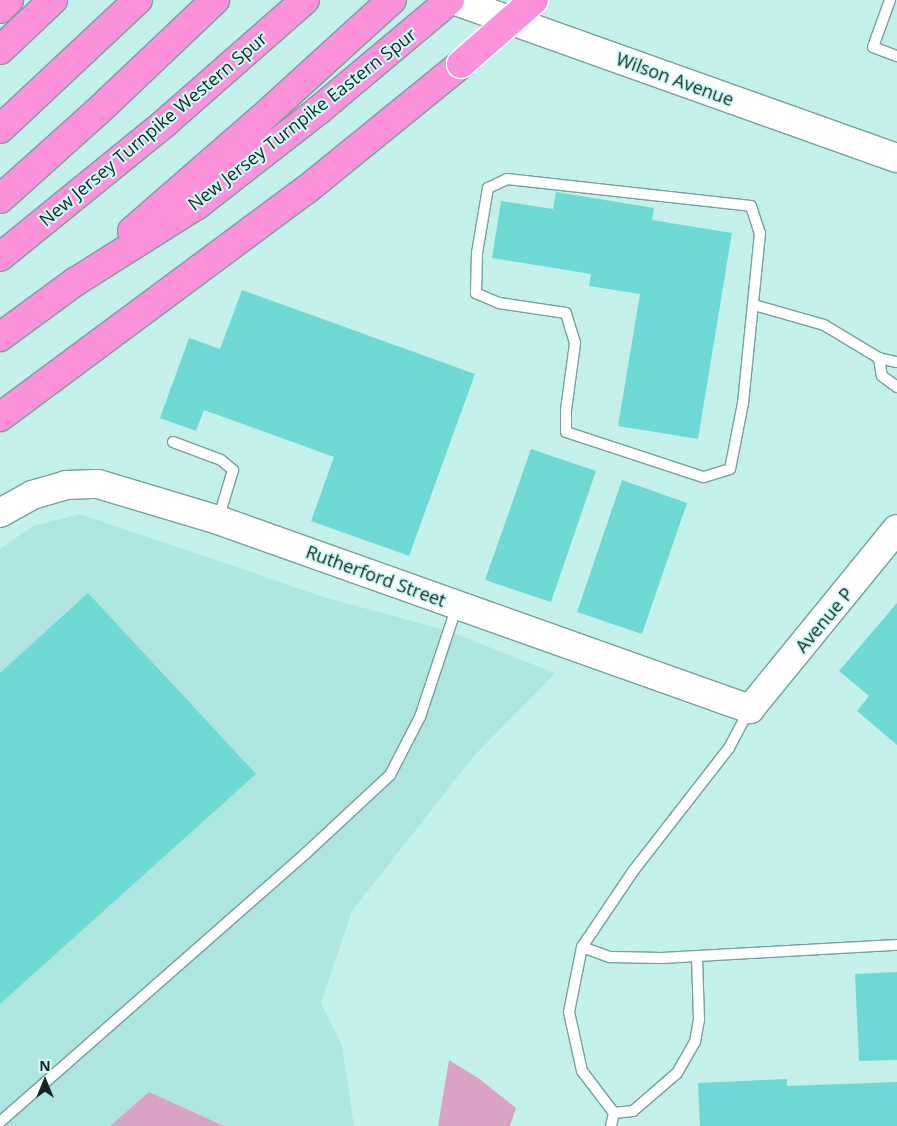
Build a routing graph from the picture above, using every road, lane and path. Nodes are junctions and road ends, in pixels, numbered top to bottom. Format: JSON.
{"nodes":[{"id":1,"x":9,"y":0,"type":"edge"},
{"id":2,"x":53,"y":0,"type":"edge"},
{"id":3,"x":138,"y":0,"type":"edge"},
{"id":4,"x":215,"y":0,"type":"edge"},
{"id":5,"x":305,"y":0,"type":"edge"},
{"id":6,"x":392,"y":0,"type":"edge"},
{"id":7,"x":452,"y":0,"type":"edge"},
{"id":8,"x":534,"y":0,"type":"edge"},
{"id":9,"x":890,"y":0,"type":"edge"},
{"id":10,"x":0,"y":9,"type":"edge"},
{"id":11,"x":0,"y":50,"type":"edge"},
{"id":12,"x":897,"y":56,"type":"edge"},
{"id":13,"x":0,"y":129,"type":"edge"},
{"id":14,"x":897,"y":158,"type":"edge"},
{"id":15,"x":0,"y":199,"type":"edge"},
{"id":16,"x":0,"y":257,"type":"edge"},
{"id":17,"x":75,"y":282,"type":"junction"},
{"id":18,"x":754,"y":305,"type":"junction"},
{"id":19,"x":0,"y":337,"type":"edge"},
{"id":20,"x":879,"y":358,"type":"junction"},
{"id":21,"x":897,"y":362,"type":"edge"},
{"id":22,"x":897,"y":387,"type":"edge"},
{"id":23,"x":0,"y":417,"type":"edge"},
{"id":24,"x":173,"y":442,"type":"dead end"},
{"id":25,"x":0,"y":512,"type":"edge"},
{"id":26,"x":218,"y":520,"type":"junction"},
{"id":27,"x":897,"y":529,"type":"edge"},
{"id":28,"x":457,"y":605,"type":"junction"},
{"id":29,"x":750,"y":709,"type":"junction"},
{"id":30,"x":897,"y":945,"type":"edge"},
{"id":31,"x":582,"y":947,"type":"junction"},
{"id":32,"x":697,"y":956,"type":"junction"},
{"id":33,"x":614,"y":1113,"type":"junction"},
{"id":34,"x":0,"y":1122,"type":"edge"},
{"id":35,"x":611,"y":1126,"type":"edge"}],
"edges":[{"from":1,"to":10,"type":"highway"},
{"from":2,"to":11,"type":"highway"},
{"from":3,"to":13,"type":"highway"},
{"from":4,"to":15,"type":"highway"},
{"from":5,"to":16,"type":"highway","name":"New Jersey Turnpike Western Spur"},
{"from":6,"to":17,"type":"highway"},
{"from":7,"to":14,"type":"street","name":"Wilson Avenue"},
{"from":7,"to":17,"type":"highway","name":"New Jersey Turnpike Eastern Spur"},
{"from":8,"to":23,"type":"highway","bridge":true},
{"from":9,"to":12,"type":"lane"},
{"from":17,"to":19,"type":"highway"},
{"from":18,"to":18,"type":"lane"},
{"from":18,"to":20,"type":"lane"},
{"from":20,"to":21,"type":"lane"},
{"from":20,"to":22,"type":"lane"},
{"from":24,"to":26,"type":"lane"},
{"from":25,"to":26,"type":"street","name":"Rutherford Street"},
{"from":26,"to":28,"type":"street","name":"Rutherford Street"},
{"from":27,"to":29,"type":"street","name":"Avenue P"},
{"from":28,"to":29,"type":"street","name":"Rutherford Street"},
{"from":28,"to":34,"type":"lane"},
{"from":29,"to":31,"type":"lane"},
{"from":30,"to":32,"type":"lane"},
{"from":31,"to":32,"type":"lane"},
{"from":31,"to":33,"type":"lane"},
{"from":32,"to":33,"type":"lane"},
{"from":33,"to":35,"type":"lane"}]}
